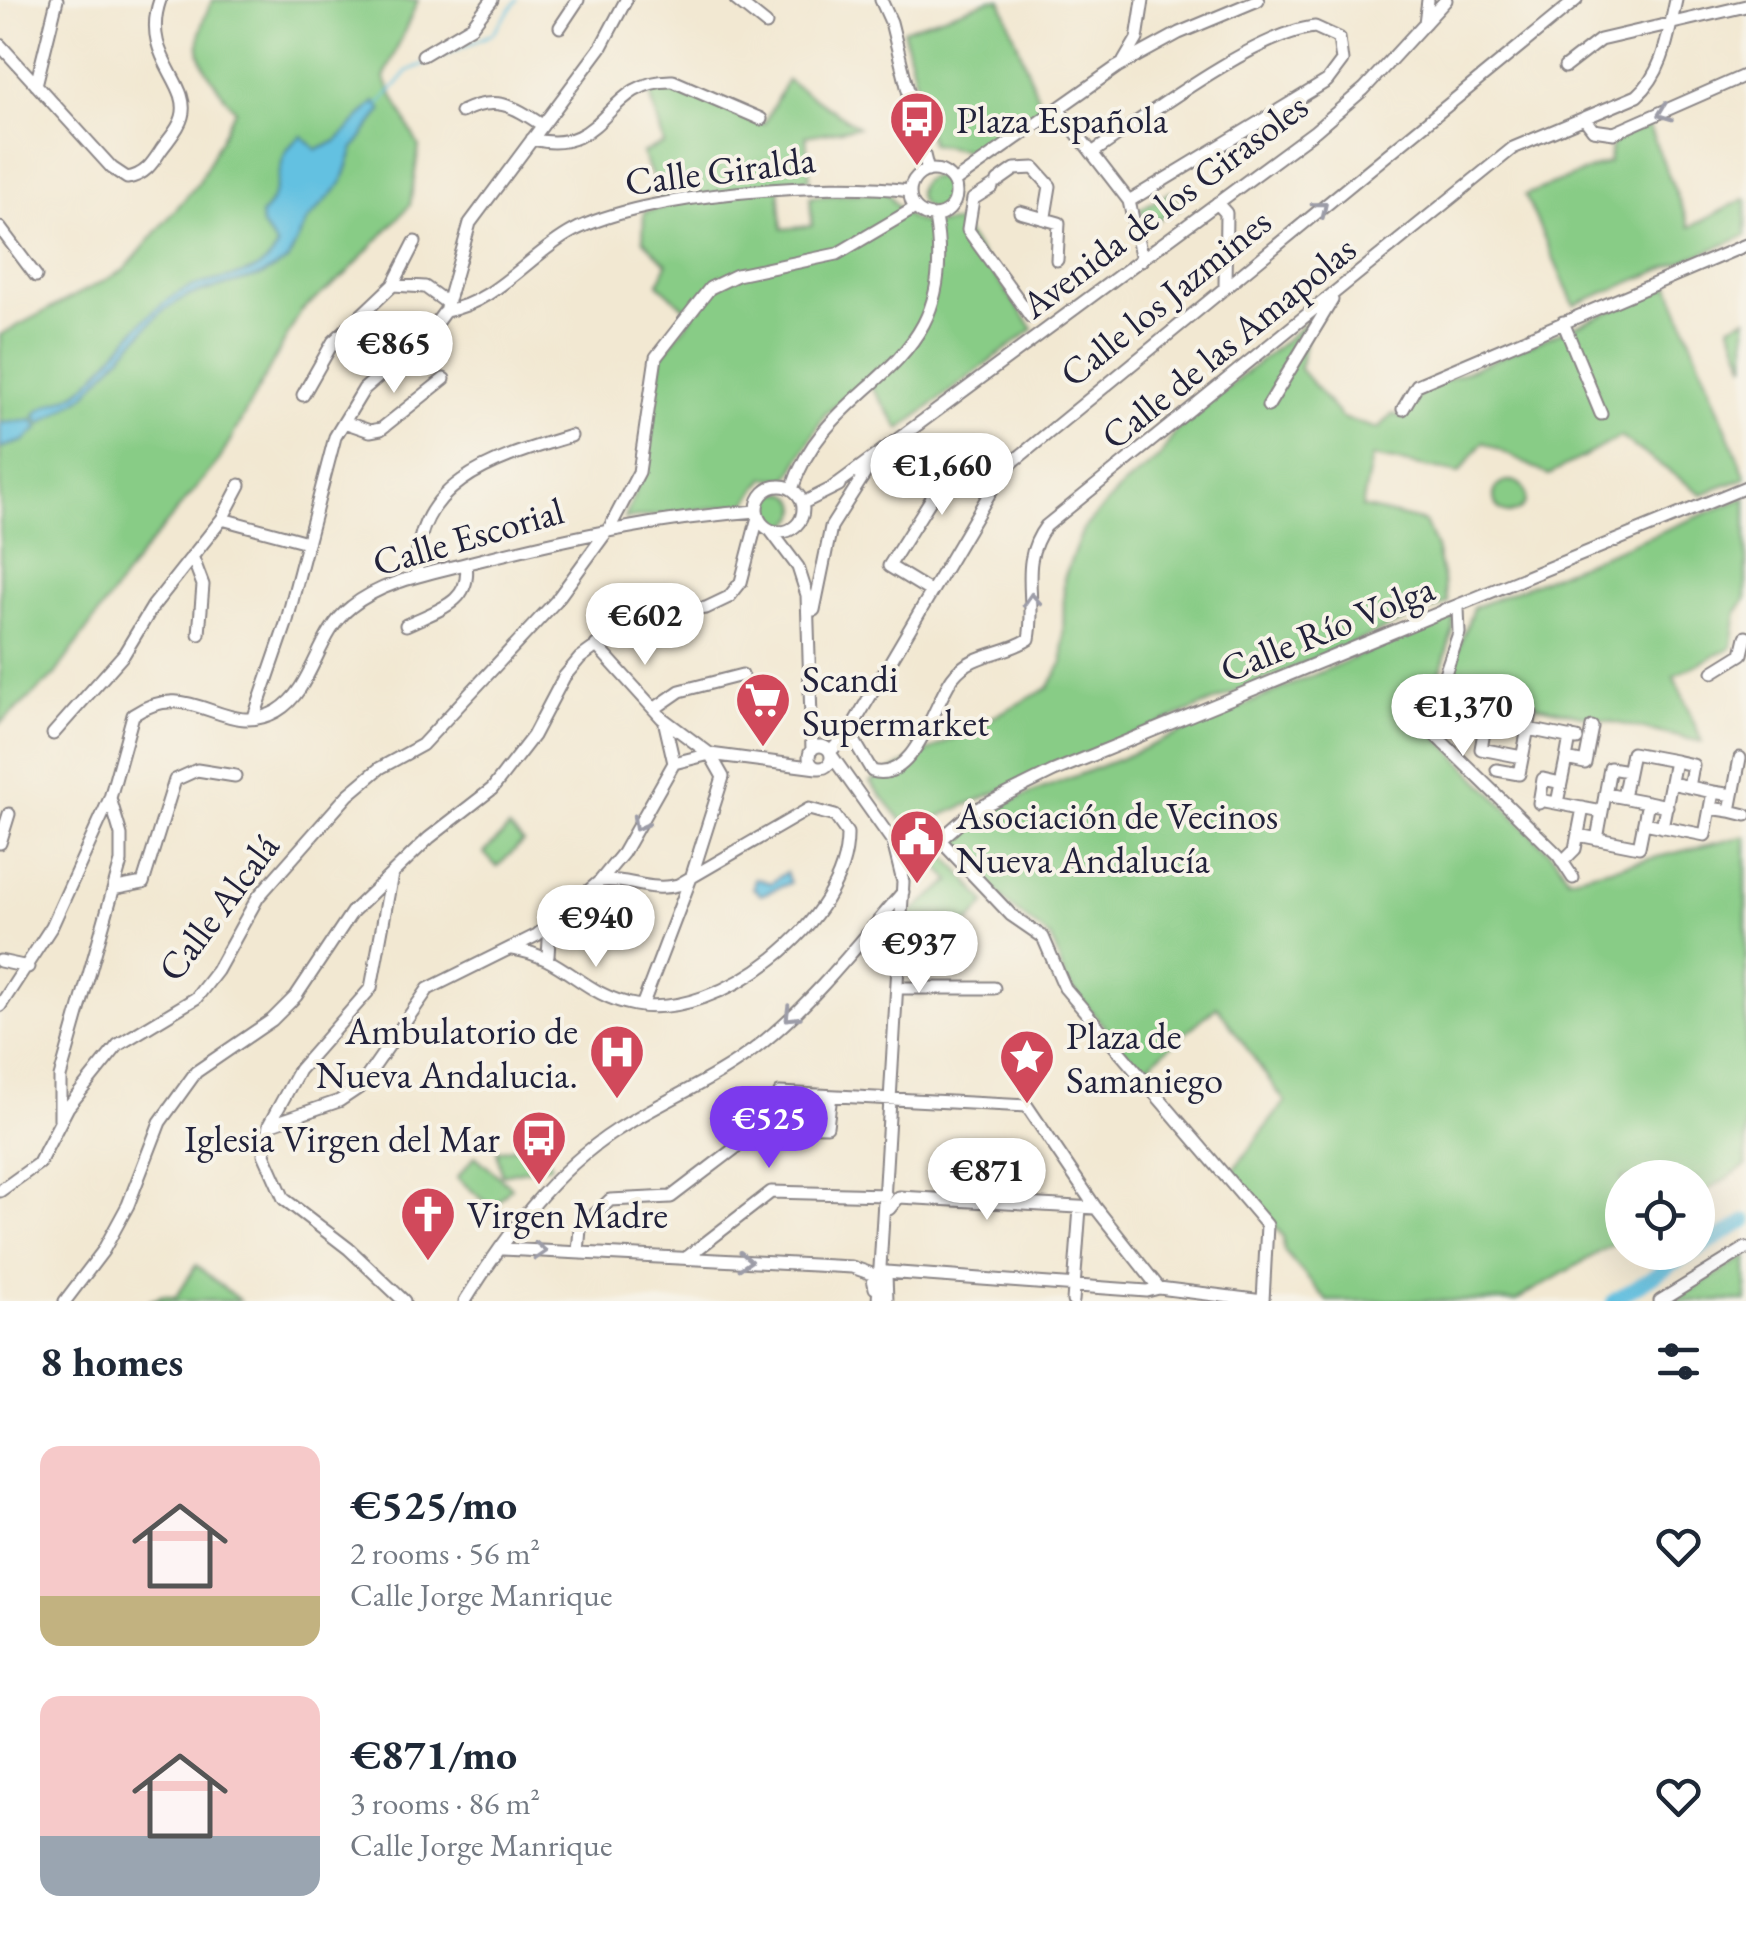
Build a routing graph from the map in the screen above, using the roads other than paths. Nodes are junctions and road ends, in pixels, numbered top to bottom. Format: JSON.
{"nodes":[{"id":1,"x":57,"y":0,"type":"edge"},
{"id":2,"x":160,"y":0,"type":"edge"},
{"id":3,"x":492,"y":0,"type":"edge"},
{"id":4,"x":578,"y":0,"type":"edge"},
{"id":5,"x":736,"y":0,"type":"edge"},
{"id":6,"x":881,"y":0,"type":"edge"},
{"id":7,"x":1144,"y":0,"type":"edge"},
{"id":8,"x":1258,"y":0,"type":"edge"},
{"id":9,"x":1428,"y":0,"type":"edge"},
{"id":10,"x":1446,"y":0,"type":"edge"},
{"id":11,"x":1576,"y":0,"type":"edge"},
{"id":12,"x":1676,"y":0,"type":"edge"},
{"id":13,"x":622,"y":2,"type":"edge"},
{"id":14,"x":1746,"y":6,"type":"edge"},
{"id":15,"x":1671,"y":22,"type":"junction"},
{"id":16,"x":1425,"y":23,"type":"junction"},
{"id":17,"x":766,"y":24,"type":"dead end"},
{"id":18,"x":560,"y":27,"type":"dead end"},
{"id":19,"x":1137,"y":39,"type":"junction"},
{"id":20,"x":1157,"y":45,"type":"junction"},
{"id":21,"x":0,"y":46,"type":"edge"},
{"id":22,"x":424,"y":54,"type":"dead end"},
{"id":23,"x":1120,"y":65,"type":"junction"},
{"id":24,"x":1565,"y":67,"type":"dead end"},
{"id":25,"x":1746,"y":75,"type":"edge"},
{"id":26,"x":36,"y":85,"type":"junction"},
{"id":27,"x":1058,"y":109,"type":"junction"},
{"id":28,"x":461,"y":112,"type":"dead end"},
{"id":29,"x":1584,"y":118,"type":"junction"},
{"id":30,"x":761,"y":119,"type":"dead end"},
{"id":31,"x":542,"y":125,"type":"junction"},
{"id":32,"x":532,"y":139,"type":"junction"},
{"id":33,"x":1092,"y":153,"type":"junction"},
{"id":34,"x":979,"y":164,"type":"junction"},
{"id":35,"x":928,"y":171,"type":"junction"},
{"id":36,"x":954,"y":182,"type":"junction"},
{"id":37,"x":994,"y":184,"type":"junction"},
{"id":38,"x":910,"y":191,"type":"junction"},
{"id":39,"x":1130,"y":201,"type":"junction"},
{"id":40,"x":916,"y":208,"type":"junction"},
{"id":41,"x":1020,"y":212,"type":"dead end"},
{"id":42,"x":1220,"y":214,"type":"junction"},
{"id":43,"x":1045,"y":216,"type":"junction"},
{"id":44,"x":935,"y":217,"type":"junction"},
{"id":45,"x":0,"y":228,"type":"edge"},
{"id":46,"x":415,"y":242,"type":"dead end"},
{"id":47,"x":1746,"y":245,"type":"edge"},
{"id":48,"x":1226,"y":251,"type":"junction"},
{"id":49,"x":1057,"y":260,"type":"dead end"},
{"id":50,"x":1142,"y":260,"type":"junction"},
{"id":51,"x":1252,"y":265,"type":"junction"},
{"id":52,"x":36,"y":276,"type":"dead end"},
{"id":53,"x":394,"y":285,"type":"junction"},
{"id":54,"x":1224,"y":286,"type":"junction"},
{"id":55,"x":1337,"y":292,"type":"junction"},
{"id":56,"x":446,"y":307,"type":"junction"},
{"id":57,"x":1031,"y":317,"type":"dead end"},
{"id":58,"x":1562,"y":322,"type":"junction"},
{"id":59,"x":444,"y":379,"type":"dead end"},
{"id":60,"x":303,"y":395,"type":"dead end"},
{"id":61,"x":1268,"y":406,"type":"dead end"},
{"id":62,"x":1403,"y":408,"type":"dead end"},
{"id":63,"x":1601,"y":414,"type":"dead end"},
{"id":64,"x":344,"y":422,"type":"junction"},
{"id":65,"x":571,"y":436,"type":"dead end"},
{"id":66,"x":902,"y":438,"type":"junction"},
{"id":67,"x":968,"y":442,"type":"dead end"},
{"id":68,"x":860,"y":476,"type":"junction"},
{"id":69,"x":240,"y":484,"type":"dead end"},
{"id":70,"x":1746,"y":487,"type":"edge"},
{"id":71,"x":832,"y":488,"type":"junction"},
{"id":72,"x":792,"y":489,"type":"junction"},
{"id":73,"x":803,"y":503,"type":"junction"},
{"id":74,"x":758,"y":514,"type":"junction"},
{"id":75,"x":222,"y":519,"type":"junction"},
{"id":76,"x":610,"y":527,"type":"junction"},
{"id":77,"x":771,"y":530,"type":"junction"},
{"id":78,"x":789,"y":530,"type":"junction"},
{"id":79,"x":755,"y":536,"type":"junction"},
{"id":80,"x":307,"y":542,"type":"junction"},
{"id":81,"x":791,"y":555,"type":"junction"},
{"id":82,"x":192,"y":556,"type":"junction"},
{"id":83,"x":466,"y":564,"type":"junction"},
{"id":84,"x":417,"y":576,"type":"junction"},
{"id":85,"x":930,"y":591,"type":"junction"},
{"id":86,"x":1458,"y":608,"type":"junction"},
{"id":87,"x":812,"y":618,"type":"junction"},
{"id":88,"x":406,"y":625,"type":"dead end"},
{"id":89,"x":199,"y":634,"type":"dead end"},
{"id":90,"x":1746,"y":637,"type":"edge"},
{"id":91,"x":596,"y":645,"type":"junction"},
{"id":92,"x":1713,"y":672,"type":"dead end"},
{"id":93,"x":742,"y":675,"type":"dead end"},
{"id":94,"x":1489,"y":704,"type":"dead end"},
{"id":95,"x":1531,"y":713,"type":"dead end"},
{"id":96,"x":658,"y":714,"type":"junction"},
{"id":97,"x":254,"y":717,"type":"junction"},
{"id":98,"x":814,"y":717,"type":"junction"},
{"id":99,"x":1592,"y":727,"type":"dead end"},
{"id":100,"x":1528,"y":729,"type":"junction"},
{"id":101,"x":849,"y":732,"type":"junction"},
{"id":102,"x":53,"y":734,"type":"dead end"},
{"id":103,"x":1570,"y":737,"type":"junction"},
{"id":104,"x":1589,"y":741,"type":"junction"},
{"id":105,"x":811,"y":750,"type":"junction"},
{"id":106,"x":829,"y":751,"type":"junction"},
{"id":107,"x":1500,"y":753,"type":"junction"},
{"id":108,"x":710,"y":754,"type":"junction"},
{"id":109,"x":1522,"y":757,"type":"junction"},
{"id":110,"x":746,"y":758,"type":"junction"},
{"id":111,"x":1566,"y":759,"type":"junction"},
{"id":112,"x":1675,"y":762,"type":"junction"},
{"id":113,"x":674,"y":763,"type":"junction"},
{"id":114,"x":778,"y":763,"type":"junction"},
{"id":115,"x":1585,"y":763,"type":"junction"},
{"id":116,"x":1741,"y":765,"type":"edge"},
{"id":117,"x":819,"y":768,"type":"junction"},
{"id":118,"x":1610,"y":768,"type":"junction"},
{"id":119,"x":1497,"y":770,"type":"junction"},
{"id":120,"x":1628,"y":771,"type":"junction"},
{"id":121,"x":1519,"y":774,"type":"junction"},
{"id":122,"x":235,"y":776,"type":"dead end"},
{"id":123,"x":723,"y":776,"type":"junction"},
{"id":124,"x":1544,"y":779,"type":"junction"},
{"id":125,"x":1562,"y":783,"type":"junction"},
{"id":126,"x":1671,"y":783,"type":"junction"},
{"id":127,"x":852,"y":787,"type":"junction"},
{"id":128,"x":1689,"y":787,"type":"junction"},
{"id":129,"x":1493,"y":791,"type":"junction"},
{"id":130,"x":1713,"y":792,"type":"junction"},
{"id":131,"x":1606,"y":794,"type":"junction"},
{"id":132,"x":1733,"y":796,"type":"junction"},
{"id":133,"x":1623,"y":797,"type":"junction"},
{"id":134,"x":110,"y":798,"type":"junction"},
{"id":135,"x":1648,"y":802,"type":"junction"},
{"id":136,"x":1557,"y":804,"type":"junction"},
{"id":137,"x":1666,"y":806,"type":"junction"},
{"id":138,"x":1583,"y":808,"type":"junction"},
{"id":139,"x":1710,"y":808,"type":"junction"},
{"id":140,"x":1602,"y":812,"type":"junction"},
{"id":141,"x":1730,"y":812,"type":"junction"},
{"id":142,"x":9,"y":814,"type":"dead end"},
{"id":143,"x":1746,"y":814,"type":"edge"},
{"id":144,"x":1644,"y":823,"type":"junction"},
{"id":145,"x":1662,"y":827,"type":"junction"},
{"id":146,"x":1578,"y":835,"type":"junction"},
{"id":147,"x":1596,"y":839,"type":"junction"},
{"id":148,"x":940,"y":840,"type":"junction"},
{"id":149,"x":0,"y":843,"type":"edge"},
{"id":150,"x":622,"y":854,"type":"junction"},
{"id":151,"x":1562,"y":862,"type":"junction"},
{"id":152,"x":392,"y":872,"type":"junction"},
{"id":153,"x":902,"y":872,"type":"junction"},
{"id":154,"x":692,"y":875,"type":"junction"},
{"id":155,"x":1573,"y":878,"type":"dead end"},
{"id":156,"x":600,"y":881,"type":"junction"},
{"id":157,"x":634,"y":884,"type":"junction"},
{"id":158,"x":117,"y":888,"type":"junction"},
{"id":159,"x":904,"y":892,"type":"junction"},
{"id":160,"x":550,"y":925,"type":"junction"},
{"id":161,"x":512,"y":949,"type":"junction"},
{"id":162,"x":548,"y":956,"type":"junction"},
{"id":163,"x":0,"y":961,"type":"edge"},
{"id":164,"x":28,"y":967,"type":"junction"},
{"id":165,"x":899,"y":988,"type":"junction"},
{"id":166,"x":994,"y":988,"type":"dead end"},
{"id":167,"x":0,"y":1006,"type":"edge"},
{"id":168,"x":642,"y":1006,"type":"junction"},
{"id":169,"x":831,"y":1096,"type":"junction"},
{"id":170,"x":892,"y":1098,"type":"junction"},
{"id":171,"x":60,"y":1119,"type":"junction"},
{"id":172,"x":772,"y":1120,"type":"junction"},
{"id":173,"x":269,"y":1126,"type":"junction"},
{"id":174,"x":0,"y":1191,"type":"edge"},
{"id":175,"x":886,"y":1195,"type":"junction"},
{"id":176,"x":1080,"y":1208,"type":"junction"},
{"id":177,"x":1096,"y":1208,"type":"junction"},
{"id":178,"x":886,"y":1212,"type":"junction"},
{"id":179,"x":1746,"y":1248,"type":"edge"},
{"id":180,"x":503,"y":1249,"type":"junction"},
{"id":181,"x":578,"y":1252,"type":"junction"},
{"id":182,"x":686,"y":1258,"type":"junction"},
{"id":183,"x":884,"y":1267,"type":"junction"},
{"id":184,"x":1074,"y":1284,"type":"junction"},
{"id":185,"x":1159,"y":1288,"type":"junction"},
{"id":186,"x":1247,"y":1299,"type":"edge"},
{"id":187,"x":65,"y":1301,"type":"edge"},
{"id":188,"x":404,"y":1301,"type":"edge"},
{"id":189,"x":465,"y":1301,"type":"edge"},
{"id":190,"x":876,"y":1301,"type":"edge"},
{"id":191,"x":887,"y":1301,"type":"edge"},
{"id":192,"x":1073,"y":1301,"type":"edge"},
{"id":193,"x":1263,"y":1301,"type":"edge"},
{"id":194,"x":1660,"y":1301,"type":"edge"}],
"edges":[{"from":1,"to":26,"type":"street"},
{"from":2,"to":26,"type":"street"},
{"from":3,"to":22,"type":"street"},
{"from":4,"to":18,"type":"street"},
{"from":5,"to":17,"type":"street"},
{"from":6,"to":35,"type":"street"},
{"from":7,"to":19,"type":"street"},
{"from":8,"to":20,"type":"street"},
{"from":9,"to":16,"type":"street"},
{"from":10,"to":16,"type":"street","name":"Avenida de los Girasoles"},
{"from":51,"to":11,"type":"street","name":"Calle los Jazmines","one_way":true},
{"from":12,"to":15,"type":"street","name":"Calle de las Amapolas"},
{"from":13,"to":31,"type":"street"},
{"from":14,"to":15,"type":"street"},
{"from":15,"to":24,"type":"street"},
{"from":15,"to":29,"type":"street","name":"Calle de las Amapolas"},
{"from":16,"to":42,"type":"street","name":"Avenida de los Girasoles"},
{"from":19,"to":20,"type":"street"},
{"from":19,"to":23,"type":"street"},
{"from":20,"to":23,"type":"street"},
{"from":21,"to":26,"type":"street"},
{"from":23,"to":27,"type":"street"},
{"from":25,"to":29,"type":"street","one_way":true},
{"from":27,"to":33,"type":"street"},
{"from":27,"to":34,"type":"street"},
{"from":28,"to":31,"type":"street"},
{"from":29,"to":55,"type":"street","name":"Calle de las Amapolas"},
{"from":30,"to":32,"type":"street"},
{"from":31,"to":32,"type":"street"},
{"from":32,"to":56,"type":"street"},
{"from":33,"to":39,"type":"street"},
{"from":33,"to":39,"type":"street"},
{"from":34,"to":36,"type":"street"},
{"from":34,"to":37,"type":"street"},
{"from":35,"to":36,"type":"street"},
{"from":35,"to":38,"type":"street"},
{"from":36,"to":44,"type":"street"},
{"from":37,"to":43,"type":"street"},
{"from":37,"to":57,"type":"street"},
{"from":38,"to":40,"type":"street"},
{"from":38,"to":56,"type":"street","name":"Calle Giralda"},
{"from":39,"to":50,"type":"street"},
{"from":40,"to":44,"type":"street"},
{"from":40,"to":76,"type":"street","name":"Calle Alcalá"},
{"from":41,"to":43,"type":"street"},
{"from":42,"to":48,"type":"street"},
{"from":42,"to":50,"type":"street","name":"Avenida de los Girasoles"},
{"from":43,"to":49,"type":"street"},
{"from":44,"to":72,"type":"street"},
{"from":45,"to":52,"type":"street"},
{"from":46,"to":53,"type":"street"},
{"from":47,"to":58,"type":"street"},
{"from":48,"to":51,"type":"street"},
{"from":48,"to":54,"type":"street"},
{"from":50,"to":66,"type":"street","name":"Avenida de los Girasoles"},
{"from":51,"to":54,"type":"street","name":"Calle los Jazmines"},
{"from":53,"to":56,"type":"street"},
{"from":53,"to":60,"type":"street"},
{"from":54,"to":85,"type":"street","name":"Calle los Jazmines"},
{"from":55,"to":61,"type":"street"},
{"from":101,"to":55,"type":"street","name":"Calle de las Amapolas","one_way":true},
{"from":56,"to":64,"type":"street"},
{"from":58,"to":62,"type":"street"},
{"from":58,"to":63,"type":"street"},
{"from":59,"to":64,"type":"street"},
{"from":64,"to":80,"type":"street"},
{"from":65,"to":84,"type":"street"},
{"from":66,"to":68,"type":"street","name":"Avenida de los Girasoles"},
{"from":66,"to":71,"type":"street","name":"Avenida de los Girasoles"},
{"from":67,"to":85,"type":"street"},
{"from":68,"to":71,"type":"street","name":"Avenida de los Girasoles"},
{"from":68,"to":87,"type":"street","name":"Avenida de los Girasoles"},
{"from":69,"to":75,"type":"street"},
{"from":70,"to":86,"type":"street","name":"Calle Río Volga"},
{"from":71,"to":73,"type":"street","name":"Avenida de los Girasoles"},
{"from":72,"to":73,"type":"street"},
{"from":72,"to":74,"type":"street"},
{"from":73,"to":78,"type":"street"},
{"from":74,"to":76,"type":"street","name":"Calle Escorial"},
{"from":74,"to":77,"type":"street"},
{"from":74,"to":79,"type":"street"},
{"from":75,"to":80,"type":"street"},
{"from":75,"to":82,"type":"street"},
{"from":76,"to":83,"type":"street","name":"Calle Escorial"},
{"from":76,"to":171,"type":"street","name":"Calle Alcalá"},
{"from":77,"to":78,"type":"street"},
{"from":77,"to":79,"type":"street"},
{"from":77,"to":81,"type":"street"},
{"from":78,"to":81,"type":"street"},
{"from":79,"to":91,"type":"street"},
{"from":80,"to":97,"type":"street"},
{"from":81,"to":87,"type":"street"},
{"from":82,"to":89,"type":"street"},
{"from":82,"to":102,"type":"street"},
{"from":83,"to":84,"type":"street","name":"Calle Escorial"},
{"from":83,"to":88,"type":"street"},
{"from":84,"to":97,"type":"street","name":"Calle Escorial"},
{"from":85,"to":101,"type":"street","name":"Calle los Jazmines"},
{"from":86,"to":129,"type":"street"},
{"from":86,"to":148,"type":"street","name":"Calle Río Volga"},
{"from":87,"to":98,"type":"street"},
{"from":90,"to":92,"type":"street"},
{"from":91,"to":96,"type":"street"},
{"from":91,"to":152,"type":"street"},
{"from":93,"to":96,"type":"street"},
{"from":94,"to":107,"type":"street"},
{"from":95,"to":100,"type":"street"},
{"from":96,"to":108,"type":"street"},
{"from":96,"to":113,"type":"street"},
{"from":97,"to":134,"type":"street"},
{"from":98,"to":105,"type":"street"},
{"from":98,"to":106,"type":"street"},
{"from":99,"to":104,"type":"street"},
{"from":100,"to":103,"type":"street"},
{"from":100,"to":109,"type":"street"},
{"from":101,"to":106,"type":"street","name":"Calle los Jazmines"},
{"from":103,"to":104,"type":"street"},
{"from":103,"to":111,"type":"street"},
{"from":104,"to":115,"type":"street"},
{"from":105,"to":106,"type":"street"},
{"from":105,"to":114,"type":"street"},
{"from":105,"to":117,"type":"street"},
{"from":106,"to":117,"type":"street","name":"Calle los Jazmines"},
{"from":106,"to":127,"type":"street"},
{"from":107,"to":109,"type":"street"},
{"from":107,"to":119,"type":"street"},
{"from":108,"to":110,"type":"street"},
{"from":108,"to":113,"type":"street"},
{"from":108,"to":123,"type":"street"},
{"from":109,"to":121,"type":"street"},
{"from":110,"to":114,"type":"street"},
{"from":110,"to":123,"type":"street"},
{"from":111,"to":115,"type":"street"},
{"from":111,"to":125,"type":"street"},
{"from":112,"to":120,"type":"street"},
{"from":112,"to":126,"type":"street"},
{"from":112,"to":128,"type":"street"},
{"from":113,"to":150,"type":"street","one_way":true},
{"from":114,"to":117,"type":"street"},
{"from":115,"to":118,"type":"street"},
{"from":116,"to":132,"type":"street"},
{"from":117,"to":127,"type":"street"},
{"from":118,"to":120,"type":"street"},
{"from":118,"to":131,"type":"street"},
{"from":119,"to":121,"type":"street"},
{"from":119,"to":129,"type":"street"},
{"from":120,"to":133,"type":"street"},
{"from":121,"to":124,"type":"street"},
{"from":122,"to":158,"type":"street"},
{"from":123,"to":154,"type":"street"},
{"from":124,"to":125,"type":"street"},
{"from":124,"to":136,"type":"street"},
{"from":125,"to":136,"type":"street"},
{"from":126,"to":128,"type":"street"},
{"from":126,"to":137,"type":"street"},
{"from":127,"to":153,"type":"street"},
{"from":128,"to":130,"type":"street"},
{"from":129,"to":151,"type":"street"},
{"from":130,"to":132,"type":"street"},
{"from":130,"to":139,"type":"street"},
{"from":131,"to":133,"type":"street"},
{"from":131,"to":140,"type":"street"},
{"from":132,"to":141,"type":"street"},
{"from":133,"to":135,"type":"street"},
{"from":134,"to":158,"type":"street"},
{"from":134,"to":164,"type":"street"},
{"from":135,"to":137,"type":"street"},
{"from":135,"to":144,"type":"street"},
{"from":136,"to":138,"type":"street"},
{"from":137,"to":145,"type":"street"},
{"from":138,"to":140,"type":"street"},
{"from":138,"to":146,"type":"street"},
{"from":139,"to":141,"type":"street"},
{"from":139,"to":145,"type":"street"},
{"from":140,"to":147,"type":"street"},
{"from":141,"to":143,"type":"street"},
{"from":142,"to":149,"type":"street"},
{"from":144,"to":145,"type":"street"},
{"from":144,"to":147,"type":"street"},
{"from":146,"to":147,"type":"street"},
{"from":146,"to":151,"type":"street"},
{"from":148,"to":153,"type":"street","name":"Calle Río Volga"},
{"from":148,"to":193,"type":"street"},
{"from":150,"to":156,"type":"street"},
{"from":150,"to":157,"type":"street"},
{"from":151,"to":155,"type":"street"},
{"from":152,"to":173,"type":"street"},
{"from":152,"to":187,"type":"street"},
{"from":153,"to":159,"type":"street"},
{"from":154,"to":157,"type":"street"},
{"from":154,"to":168,"type":"street"},
{"from":154,"to":168,"type":"street"},
{"from":156,"to":157,"type":"street"},
{"from":156,"to":160,"type":"street"},
{"from":158,"to":171,"type":"street"},
{"from":159,"to":165,"type":"street"},
{"from":159,"to":180,"type":"street","one_way":true},
{"from":160,"to":161,"type":"street"},
{"from":160,"to":162,"type":"street"},
{"from":161,"to":162,"type":"street"},
{"from":161,"to":173,"type":"street"},
{"from":162,"to":168,"type":"street"},
{"from":163,"to":164,"type":"street"},
{"from":164,"to":167,"type":"street"},
{"from":165,"to":166,"type":"street"},
{"from":165,"to":170,"type":"street"},
{"from":169,"to":170,"type":"street"},
{"from":169,"to":172,"type":"street"},
{"from":169,"to":172,"type":"street"},
{"from":170,"to":175,"type":"street"},
{"from":170,"to":177,"type":"street"},
{"from":171,"to":174,"type":"street","name":"Calle Alcalá"},
{"from":172,"to":181,"type":"street"},
{"from":173,"to":188,"type":"street"},
{"from":175,"to":178,"type":"street"},
{"from":175,"to":182,"type":"street"},
{"from":176,"to":177,"type":"street"},
{"from":176,"to":178,"type":"street"},
{"from":176,"to":184,"type":"street"},
{"from":177,"to":185,"type":"street"},
{"from":178,"to":183,"type":"street"},
{"from":179,"to":194,"type":"street"},
{"from":180,"to":181,"type":"street","one_way":true},
{"from":180,"to":189,"type":"street"},
{"from":181,"to":182,"type":"street"},
{"from":182,"to":190,"type":"street","one_way":true},
{"from":183,"to":184,"type":"street"},
{"from":183,"to":190,"type":"street"},
{"from":183,"to":191,"type":"street"},
{"from":184,"to":185,"type":"street"},
{"from":184,"to":192,"type":"street"},
{"from":185,"to":186,"type":"street"},
{"from":186,"to":193,"type":"street"}]}
